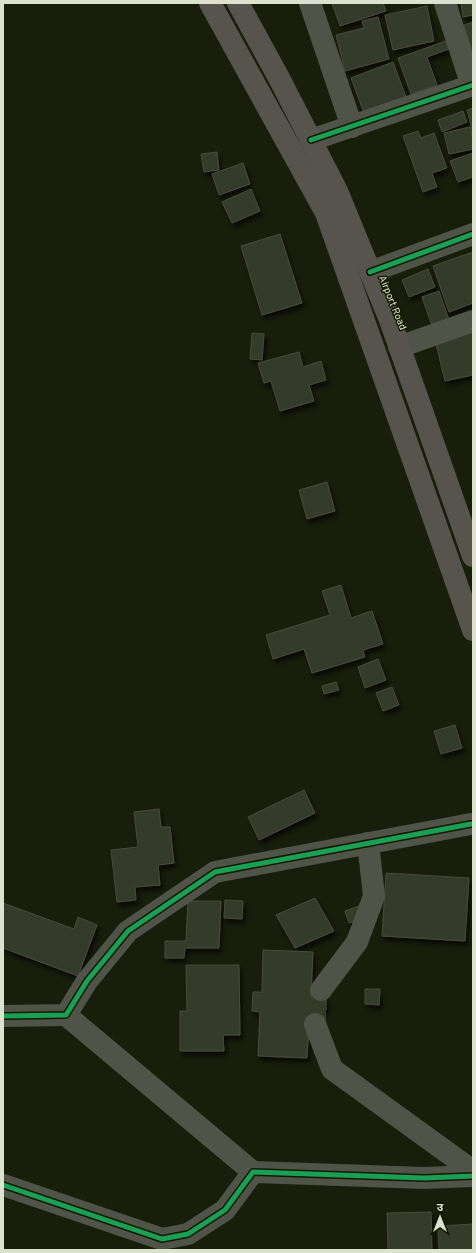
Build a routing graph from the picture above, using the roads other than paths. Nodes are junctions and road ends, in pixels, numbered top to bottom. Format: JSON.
{"nodes":[{"id":1,"x":210,"y":3,"type":"edge"},
{"id":2,"x":238,"y":3,"type":"edge"},
{"id":3,"x":310,"y":3,"type":"edge"},
{"id":4,"x":445,"y":3,"type":"edge"},
{"id":5,"x":473,"y":86,"type":"edge"},
{"id":6,"x":352,"y":126,"type":"junction"},
{"id":7,"x":311,"y":140,"type":"junction"},
{"id":8,"x":473,"y":234,"type":"edge"},
{"id":9,"x":370,"y":272,"type":"junction"},
{"id":10,"x":473,"y":321,"type":"edge"},
{"id":11,"x":399,"y":347,"type":"junction"},
{"id":12,"x":468,"y":526,"type":"edge"},
{"id":13,"x":473,"y":556,"type":"edge"},
{"id":14,"x":473,"y":630,"type":"edge"},
{"id":15,"x":471,"y":824,"type":"dead end"},
{"id":16,"x":368,"y":843,"type":"junction"},
{"id":17,"x":321,"y":990,"type":"tunnel mouth"},
{"id":18,"x":66,"y":1014,"type":"junction"},
{"id":19,"x":3,"y":1016,"type":"edge"},
{"id":20,"x":315,"y":1024,"type":"tunnel mouth"},
{"id":21,"x":254,"y":1172,"type":"junction"},
{"id":22,"x":473,"y":1172,"type":"edge"},
{"id":23,"x":473,"y":1176,"type":"edge"},
{"id":24,"x":3,"y":1185,"type":"edge"}],
"edges":[{"from":1,"to":14,"type":"main road"},
{"from":2,"to":7,"type":"main road","name":"Airport Road"},
{"from":3,"to":6,"type":"street"},
{"from":4,"to":5,"type":"street"},
{"from":5,"to":6,"type":"street"},
{"from":6,"to":7,"type":"street"},
{"from":7,"to":9,"type":"main road","name":"Airport Road"},
{"from":8,"to":9,"type":"street"},
{"from":9,"to":11,"type":"main road","name":"Airport Road"},
{"from":10,"to":11,"type":"street"},
{"from":11,"to":12,"type":"main road","name":"Airport Road"},
{"from":12,"to":13,"type":"main road","name":"Airport Road"},
{"from":15,"to":16,"type":"street"},
{"from":16,"to":17,"type":"street"},
{"from":16,"to":18,"type":"street"},
{"from":18,"to":19,"type":"street"},
{"from":18,"to":21,"type":"street"},
{"from":20,"to":22,"type":"street"},
{"from":21,"to":23,"type":"street"},
{"from":21,"to":24,"type":"street"}]}
